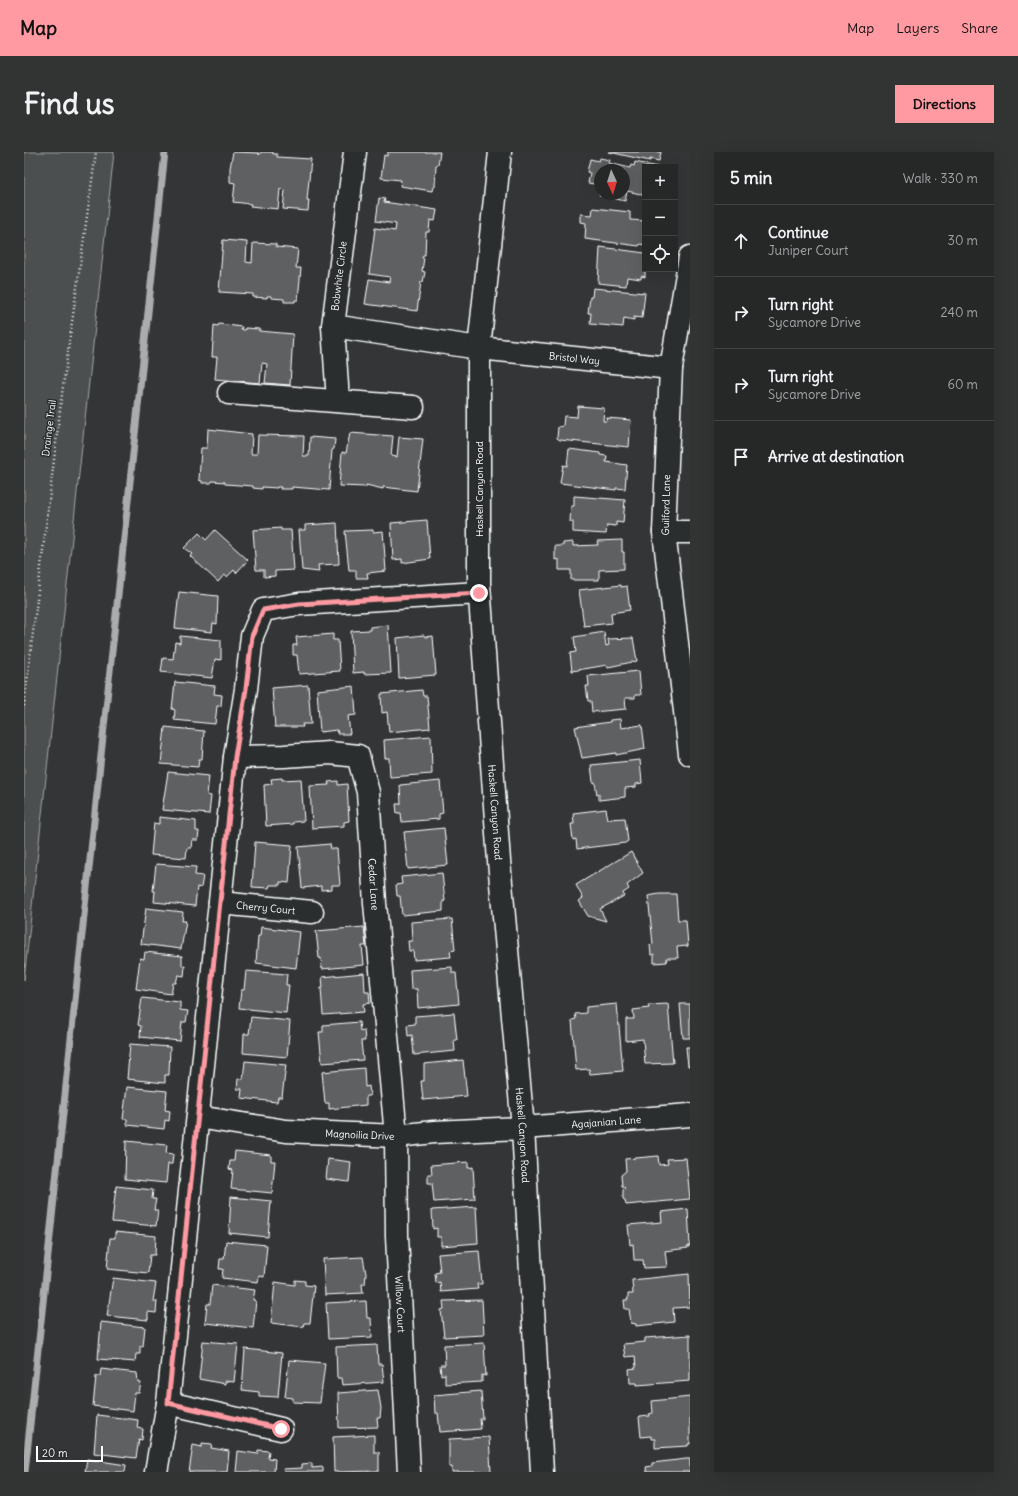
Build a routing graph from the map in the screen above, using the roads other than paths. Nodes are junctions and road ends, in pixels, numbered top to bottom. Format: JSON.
{"nodes":[{"id":1,"x":355,"y":152,"type":"edge"},
{"id":2,"x":500,"y":152,"type":"edge"},
{"id":3,"x":690,"y":257,"type":"edge"},
{"id":4,"x":333,"y":326,"type":"junction"},
{"id":5,"x":479,"y":348,"type":"junction"},
{"id":6,"x":671,"y":368,"type":"junction"},
{"id":7,"x":229,"y":393,"type":"dead end"},
{"id":8,"x":338,"y":401,"type":"junction"},
{"id":9,"x":413,"y":407,"type":"dead end"},
{"id":10,"x":664,"y":532,"type":"junction"},
{"id":11,"x":690,"y":532,"type":"edge"},
{"id":12,"x":479,"y":593,"type":"junction"},
{"id":13,"x":690,"y":754,"type":"edge"},
{"id":14,"x":235,"y":757,"type":"junction"},
{"id":15,"x":220,"y":903,"type":"junction"},
{"id":16,"x":312,"y":912,"type":"dead end"},
{"id":17,"x":690,"y":1114,"type":"edge"},
{"id":18,"x":198,"y":1117,"type":"junction"},
{"id":19,"x":523,"y":1128,"type":"junction"},
{"id":20,"x":396,"y":1136,"type":"junction"},
{"id":21,"x":168,"y":1403,"type":"junction"},
{"id":22,"x":281,"y":1429,"type":"dead end"},
{"id":23,"x":156,"y":1472,"type":"edge"},
{"id":24,"x":409,"y":1472,"type":"edge"},
{"id":25,"x":542,"y":1472,"type":"edge"}],
"edges":[{"from":1,"to":4,"type":"street","name":"Bobwhite Circle"},
{"from":2,"to":5,"type":"street","name":"Haskell Canyon Road"},
{"from":3,"to":6,"type":"street","name":"Guilford Lane"},
{"from":4,"to":5,"type":"street"},
{"from":4,"to":8,"type":"street","name":"Bobwhite Circle"},
{"from":5,"to":6,"type":"street","name":"Bristol Way"},
{"from":5,"to":12,"type":"street","name":"Haskell Canyon Road"},
{"from":6,"to":10,"type":"street","name":"Guilford Lane"},
{"from":7,"to":8,"type":"street"},
{"from":8,"to":9,"type":"street"},
{"from":10,"to":11,"type":"street"},
{"from":10,"to":13,"type":"street","name":"Guilford Lane"},
{"from":12,"to":14,"type":"street"},
{"from":12,"to":19,"type":"street","name":"Haskell Canyon Road"},
{"from":14,"to":15,"type":"street"},
{"from":14,"to":20,"type":"street","name":"Cedar Lane"},
{"from":15,"to":16,"type":"street","name":"Cherry Court"},
{"from":15,"to":18,"type":"street"},
{"from":17,"to":19,"type":"street","name":"Agajanian Lane"},
{"from":18,"to":20,"type":"street","name":"Magnoilia Drive"},
{"from":18,"to":21,"type":"street"},
{"from":19,"to":20,"type":"street","name":"Magnoilia Drive"},
{"from":19,"to":25,"type":"street","name":"Haskell Canyon Road"},
{"from":20,"to":24,"type":"street","name":"Willow Court"},
{"from":21,"to":22,"type":"street"},
{"from":21,"to":23,"type":"street"}]}
